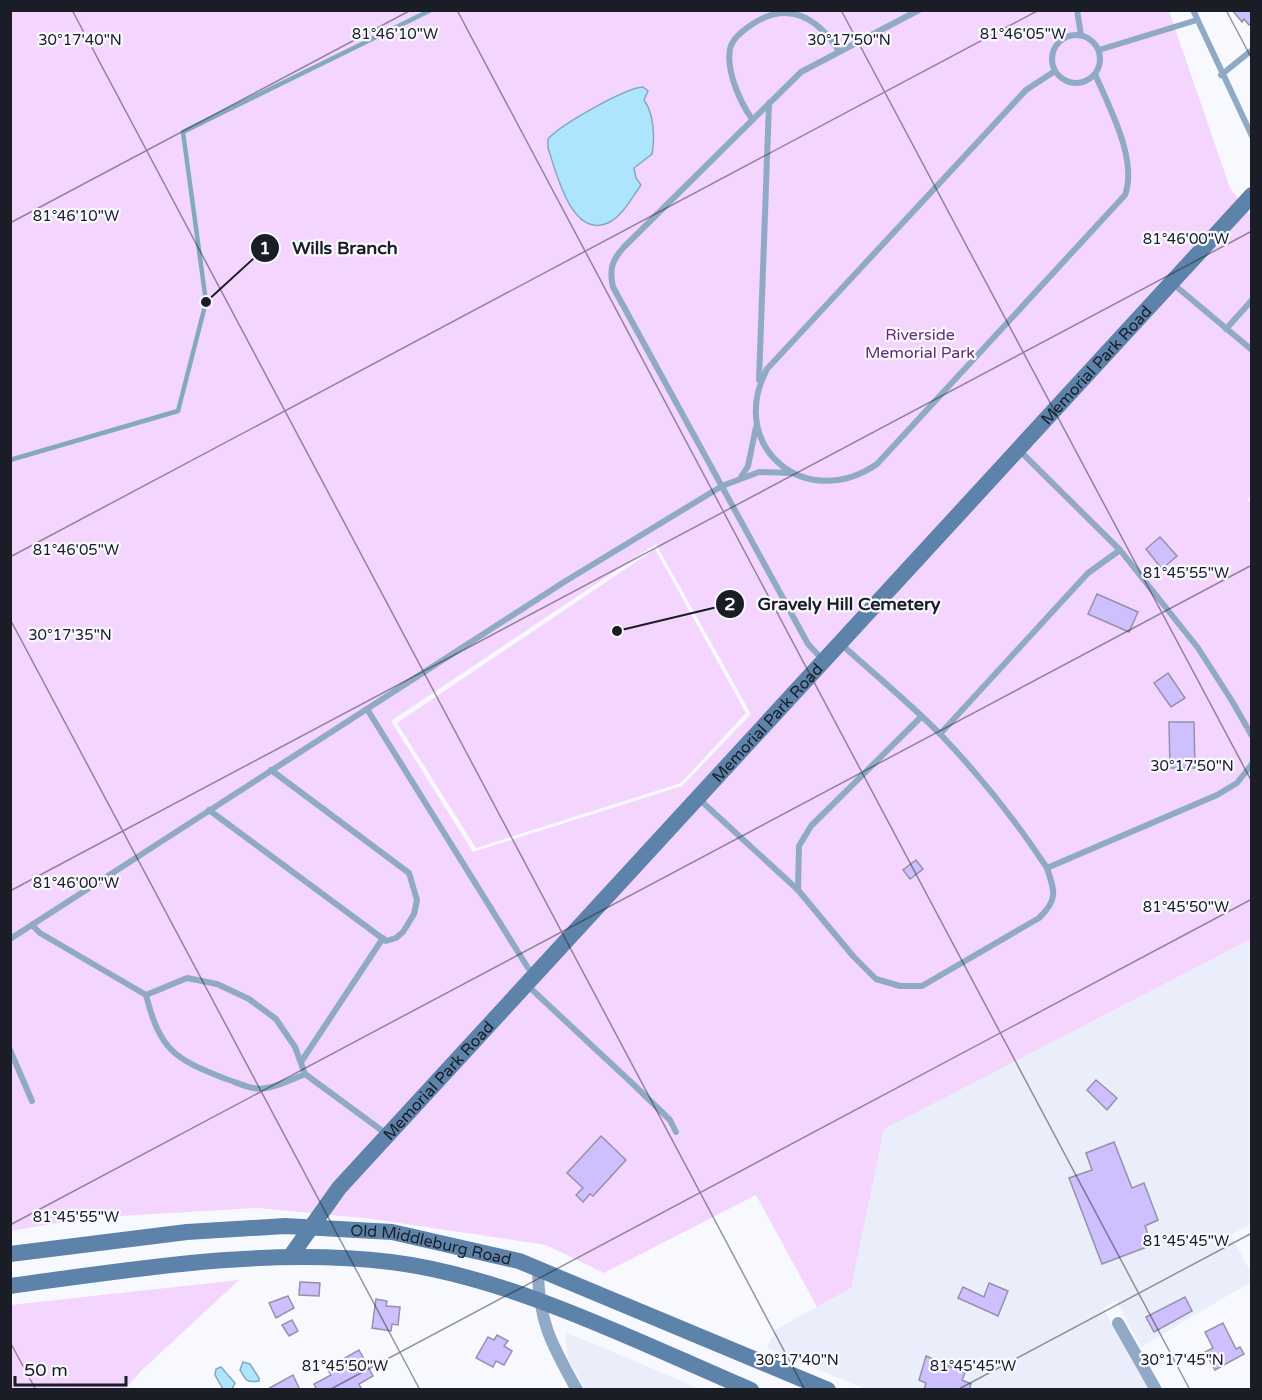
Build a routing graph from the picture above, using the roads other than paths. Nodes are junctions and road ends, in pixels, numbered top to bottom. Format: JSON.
{"nodes":[{"id":1,"x":919,"y":10,"type":"edge"},
{"id":2,"x":1077,"y":10,"type":"edge"},
{"id":3,"x":1193,"y":10,"type":"edge"},
{"id":4,"x":1197,"y":20,"type":"junction"},
{"id":5,"x":1081,"y":35,"type":"junction"},
{"id":6,"x":1099,"y":50,"type":"junction"},
{"id":7,"x":1251,"y":50,"type":"edge"},
{"id":8,"x":839,"y":51,"type":"junction"},
{"id":9,"x":1055,"y":71,"type":"junction"},
{"id":10,"x":1095,"y":74,"type":"junction"},
{"id":11,"x":1221,"y":75,"type":"junction"},
{"id":12,"x":769,"y":103,"type":"junction"},
{"id":13,"x":752,"y":119,"type":"junction"},
{"id":14,"x":1251,"y":136,"type":"edge"},
{"id":15,"x":1251,"y":195,"type":"edge"},
{"id":16,"x":1171,"y":283,"type":"junction"},
{"id":17,"x":1251,"y":300,"type":"edge"},
{"id":18,"x":1226,"y":329,"type":"junction"},
{"id":19,"x":1251,"y":350,"type":"edge"},
{"id":20,"x":759,"y":384,"type":"junction"},
{"id":21,"x":756,"y":427,"type":"junction"},
{"id":22,"x":1018,"y":450,"type":"junction"},
{"id":23,"x":794,"y":474,"type":"junction"},
{"id":24,"x":740,"y":477,"type":"junction"},
{"id":25,"x":722,"y":486,"type":"junction"},
{"id":26,"x":1120,"y":550,"type":"junction"},
{"id":27,"x":841,"y":644,"type":"junction"},
{"id":28,"x":825,"y":661,"type":"junction"},
{"id":29,"x":367,"y":709,"type":"junction"},
{"id":30,"x":921,"y":717,"type":"junction"},
{"id":31,"x":940,"y":734,"type":"junction"},
{"id":32,"x":1251,"y":736,"type":"edge"},
{"id":33,"x":1251,"y":764,"type":"edge"},
{"id":34,"x":271,"y":770,"type":"junction"},
{"id":35,"x":698,"y":799,"type":"junction"},
{"id":36,"x":209,"y":810,"type":"junction"},
{"id":37,"x":1047,"y":868,"type":"junction"},
{"id":38,"x":798,"y":890,"type":"junction"},
{"id":39,"x":32,"y":925,"type":"junction"},
{"id":40,"x":383,"y":938,"type":"junction"},
{"id":41,"x":10,"y":939,"type":"edge"},
{"id":42,"x":531,"y":980,"type":"junction"},
{"id":43,"x":146,"y":995,"type":"junction"},
{"id":44,"x":10,"y":1050,"type":"edge"},
{"id":45,"x":301,"y":1062,"type":"junction"},
{"id":46,"x":305,"y":1074,"type":"junction"},
{"id":47,"x":32,"y":1101,"type":"dead end"},
{"id":48,"x":676,"y":1132,"type":"dead end"},
{"id":49,"x":388,"y":1135,"type":"junction"},
{"id":50,"x":313,"y":1228,"type":"junction"},
{"id":51,"x":10,"y":1254,"type":"edge"},
{"id":52,"x":290,"y":1257,"type":"junction"},
{"id":53,"x":538,"y":1269,"type":"junction"},
{"id":54,"x":10,"y":1286,"type":"edge"},
{"id":55,"x":538,"y":1301,"type":"junction"},
{"id":56,"x":1118,"y":1323,"type":"dead end"},
{"id":57,"x":818,"y":1388,"type":"edge"},
{"id":58,"x":576,"y":1389,"type":"edge"},
{"id":59,"x":751,"y":1389,"type":"edge"},
{"id":60,"x":1156,"y":1389,"type":"edge"}],
"edges":[{"from":1,"to":8,"type":"lane"},
{"from":2,"to":5,"type":"lane"},
{"from":3,"to":4,"type":"lane"},
{"from":4,"to":6,"type":"lane"},
{"from":4,"to":11,"type":"lane"},
{"from":5,"to":6,"type":"lane"},
{"from":5,"to":9,"type":"lane"},
{"from":6,"to":10,"type":"lane"},
{"from":7,"to":11,"type":"lane"},
{"from":8,"to":12,"type":"lane"},
{"from":8,"to":13,"type":"lane"},
{"from":9,"to":10,"type":"lane"},
{"from":9,"to":20,"type":"lane"},
{"from":10,"to":23,"type":"lane"},
{"from":11,"to":14,"type":"lane"},
{"from":12,"to":13,"type":"lane"},
{"from":12,"to":20,"type":"lane"},
{"from":13,"to":25,"type":"lane"},
{"from":15,"to":16,"type":"main road","name":"Memorial Park Road"},
{"from":16,"to":18,"type":"lane"},
{"from":16,"to":22,"type":"main road","name":"Memorial Park Road"},
{"from":17,"to":18,"type":"lane"},
{"from":18,"to":19,"type":"lane"},
{"from":20,"to":21,"type":"lane"},
{"from":21,"to":23,"type":"lane"},
{"from":21,"to":24,"type":"lane"},
{"from":22,"to":26,"type":"lane"},
{"from":22,"to":27,"type":"main road","name":"Memorial Park Road"},
{"from":23,"to":24,"type":"lane"},
{"from":24,"to":25,"type":"lane"},
{"from":25,"to":28,"type":"lane"},
{"from":25,"to":29,"type":"lane"},
{"from":26,"to":31,"type":"lane"},
{"from":26,"to":32,"type":"lane"},
{"from":27,"to":28,"type":"main road","name":"Memorial Park Road"},
{"from":27,"to":30,"type":"lane"},
{"from":28,"to":35,"type":"main road","name":"Memorial Park Road"},
{"from":29,"to":34,"type":"lane"},
{"from":29,"to":42,"type":"lane"},
{"from":30,"to":31,"type":"lane"},
{"from":30,"to":38,"type":"lane"},
{"from":31,"to":37,"type":"lane"},
{"from":33,"to":37,"type":"lane"},
{"from":34,"to":36,"type":"lane"},
{"from":34,"to":40,"type":"lane"},
{"from":35,"to":38,"type":"lane"},
{"from":35,"to":42,"type":"main road","name":"Memorial Park Road"},
{"from":36,"to":39,"type":"lane"},
{"from":36,"to":40,"type":"lane"},
{"from":37,"to":38,"type":"lane"},
{"from":39,"to":41,"type":"lane"},
{"from":39,"to":43,"type":"lane"},
{"from":40,"to":45,"type":"lane"},
{"from":42,"to":48,"type":"lane"},
{"from":42,"to":49,"type":"main road","name":"Memorial Park Road"},
{"from":43,"to":45,"type":"lane"},
{"from":43,"to":46,"type":"lane"},
{"from":44,"to":47,"type":"lane"},
{"from":45,"to":46,"type":"lane"},
{"from":46,"to":49,"type":"lane"},
{"from":49,"to":50,"type":"main road","name":"Memorial Park Road"},
{"from":50,"to":51,"type":"main road","name":"Old Middleburg Road"},
{"from":50,"to":52,"type":"main road","name":"Memorial Park Road"},
{"from":50,"to":53,"type":"main road","name":"Old Middleburg Road"},
{"from":52,"to":54,"type":"main road","name":"Old Middleburg Road"},
{"from":52,"to":55,"type":"main road","name":"Old Middleburg Road"},
{"from":53,"to":55,"type":"street"},
{"from":53,"to":57,"type":"main road","name":"Old Middleburg Road"},
{"from":55,"to":58,"type":"street"},
{"from":55,"to":59,"type":"main road","name":"Old Middleburg Road"},
{"from":56,"to":60,"type":"street"}]}
